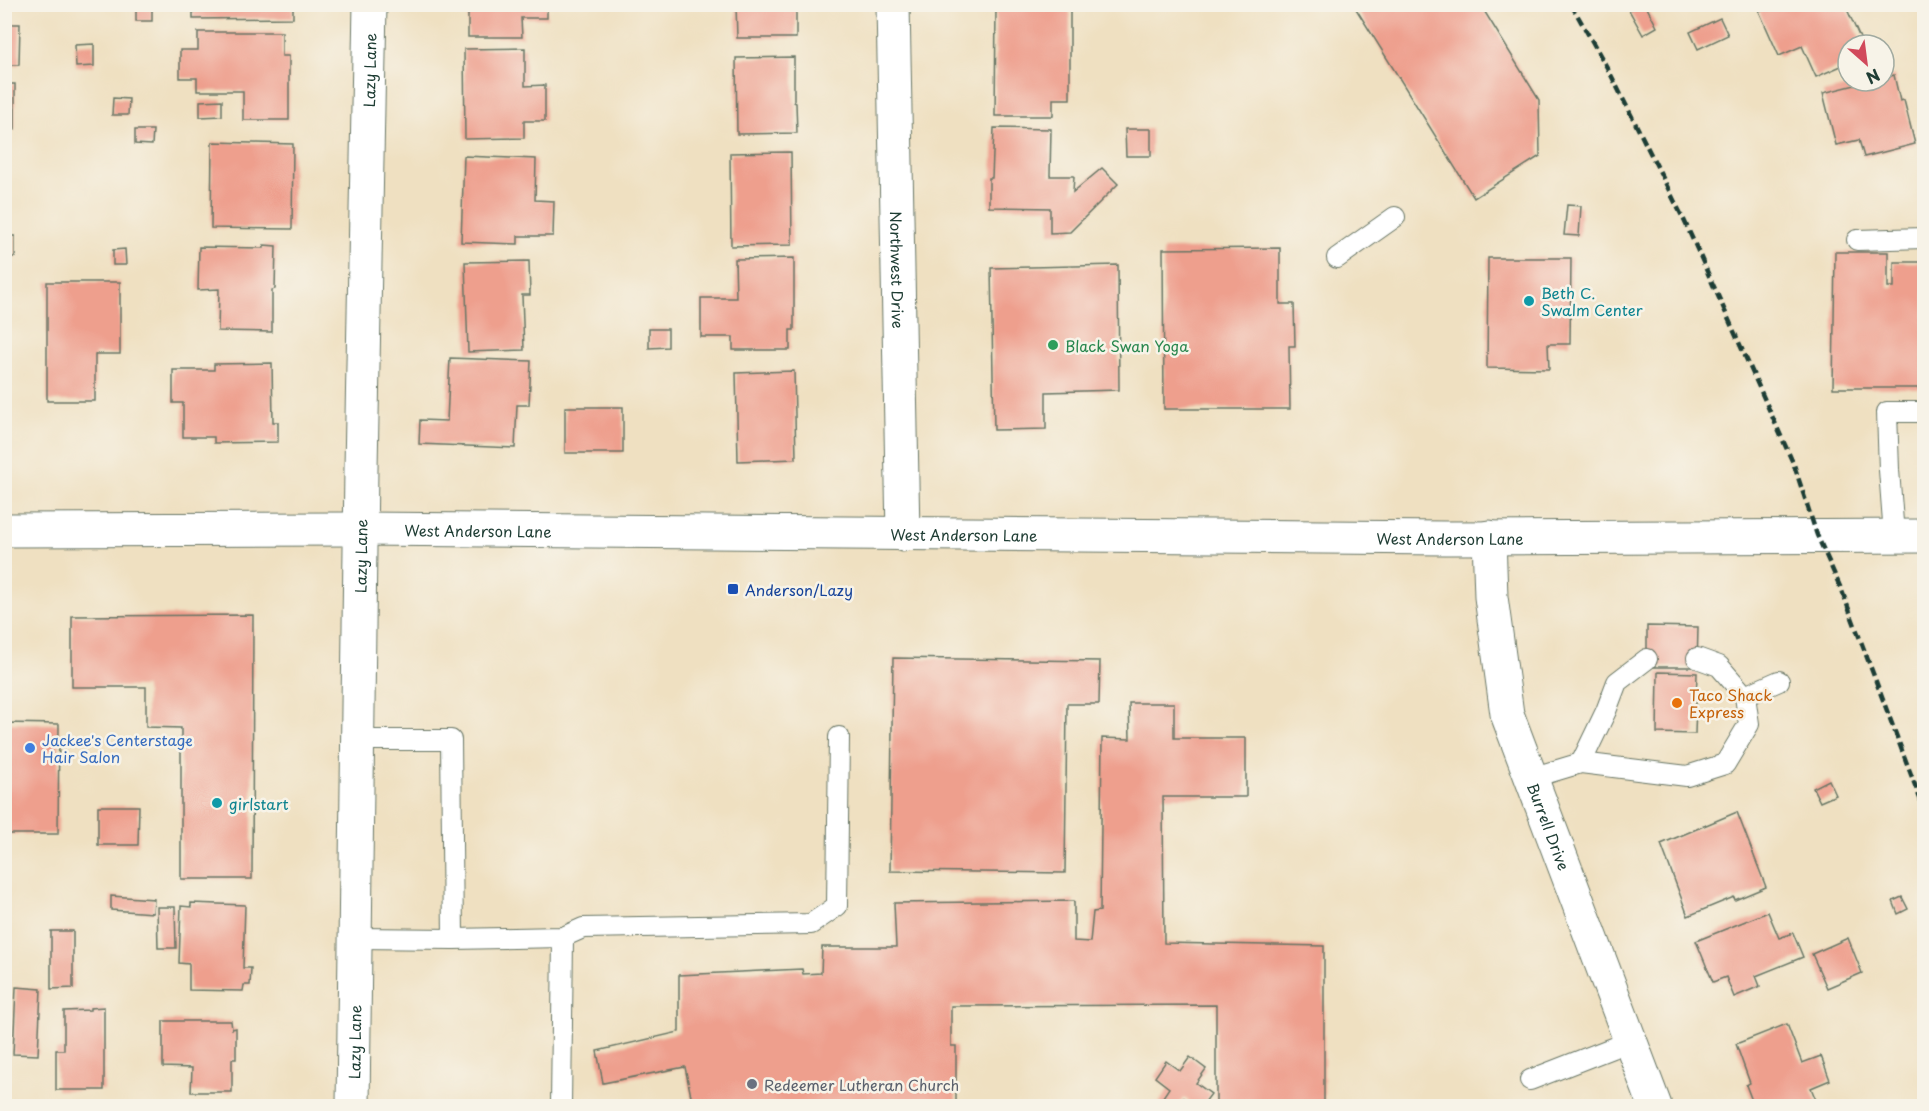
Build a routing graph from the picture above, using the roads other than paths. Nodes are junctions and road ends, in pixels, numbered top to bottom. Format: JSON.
{"nodes":[{"id":1,"x":370,"y":4,"type":"edge"},
{"id":2,"x":893,"y":4,"type":"edge"},
{"id":3,"x":1395,"y":216,"type":"dead end"},
{"id":4,"x":1924,"y":238,"type":"edge"},
{"id":5,"x":1857,"y":240,"type":"dead end"},
{"id":6,"x":1336,"y":258,"type":"dead end"},
{"id":7,"x":1924,"y":412,"type":"edge"},
{"id":8,"x":360,"y":529,"type":"junction"},
{"id":9,"x":4,"y":530,"type":"edge"},
{"id":10,"x":903,"y":535,"type":"junction"},
{"id":11,"x":1909,"y":535,"type":"edge"},
{"id":12,"x":1489,"y":537,"type":"junction"},
{"id":13,"x":1697,"y":658,"type":"dead end"},
{"id":14,"x":1647,"y":659,"type":"dead end"},
{"id":15,"x":1779,"y":681,"type":"dead end"},
{"id":16,"x":1745,"y":696,"type":"junction"},
{"id":17,"x":839,"y":737,"type":"dead end"},
{"id":18,"x":357,"y":740,"type":"junction"},
{"id":19,"x":1581,"y":764,"type":"junction"},
{"id":20,"x":1531,"y":778,"type":"junction"},
{"id":21,"x":563,"y":937,"type":"junction"},
{"id":22,"x":356,"y":938,"type":"junction"},
{"id":23,"x":453,"y":939,"type":"junction"},
{"id":24,"x":1630,"y":1041,"type":"junction"},
{"id":25,"x":1530,"y":1080,"type":"dead end"},
{"id":26,"x":353,"y":1107,"type":"edge"},
{"id":27,"x":561,"y":1107,"type":"edge"},
{"id":28,"x":1655,"y":1107,"type":"edge"}],
"edges":[{"from":1,"to":8,"type":"street","name":"Lazy Lane"},
{"from":2,"to":10,"type":"street","name":"Northwest Drive"},
{"from":3,"to":6,"type":"lane"},
{"from":4,"to":5,"type":"lane"},
{"from":7,"to":11,"type":"lane"},
{"from":8,"to":9,"type":"street","name":"West Anderson Lane"},
{"from":8,"to":10,"type":"street","name":"West Anderson Lane"},
{"from":8,"to":18,"type":"street","name":"Lazy Lane"},
{"from":10,"to":12,"type":"street","name":"West Anderson Lane"},
{"from":11,"to":12,"type":"street","name":"West Anderson Lane"},
{"from":12,"to":20,"type":"street","name":"Burrell Drive"},
{"from":13,"to":16,"type":"lane"},
{"from":14,"to":19,"type":"lane"},
{"from":15,"to":16,"type":"lane"},
{"from":16,"to":19,"type":"lane"},
{"from":17,"to":21,"type":"lane"},
{"from":18,"to":22,"type":"street","name":"Lazy Lane"},
{"from":18,"to":23,"type":"lane"},
{"from":19,"to":20,"type":"lane"},
{"from":20,"to":24,"type":"street","name":"Burrell Drive"},
{"from":21,"to":23,"type":"lane"},
{"from":21,"to":27,"type":"lane"},
{"from":22,"to":23,"type":"lane"},
{"from":22,"to":26,"type":"street","name":"Lazy Lane"},
{"from":24,"to":25,"type":"lane"},
{"from":24,"to":28,"type":"street","name":"Burrell Drive"}]}
